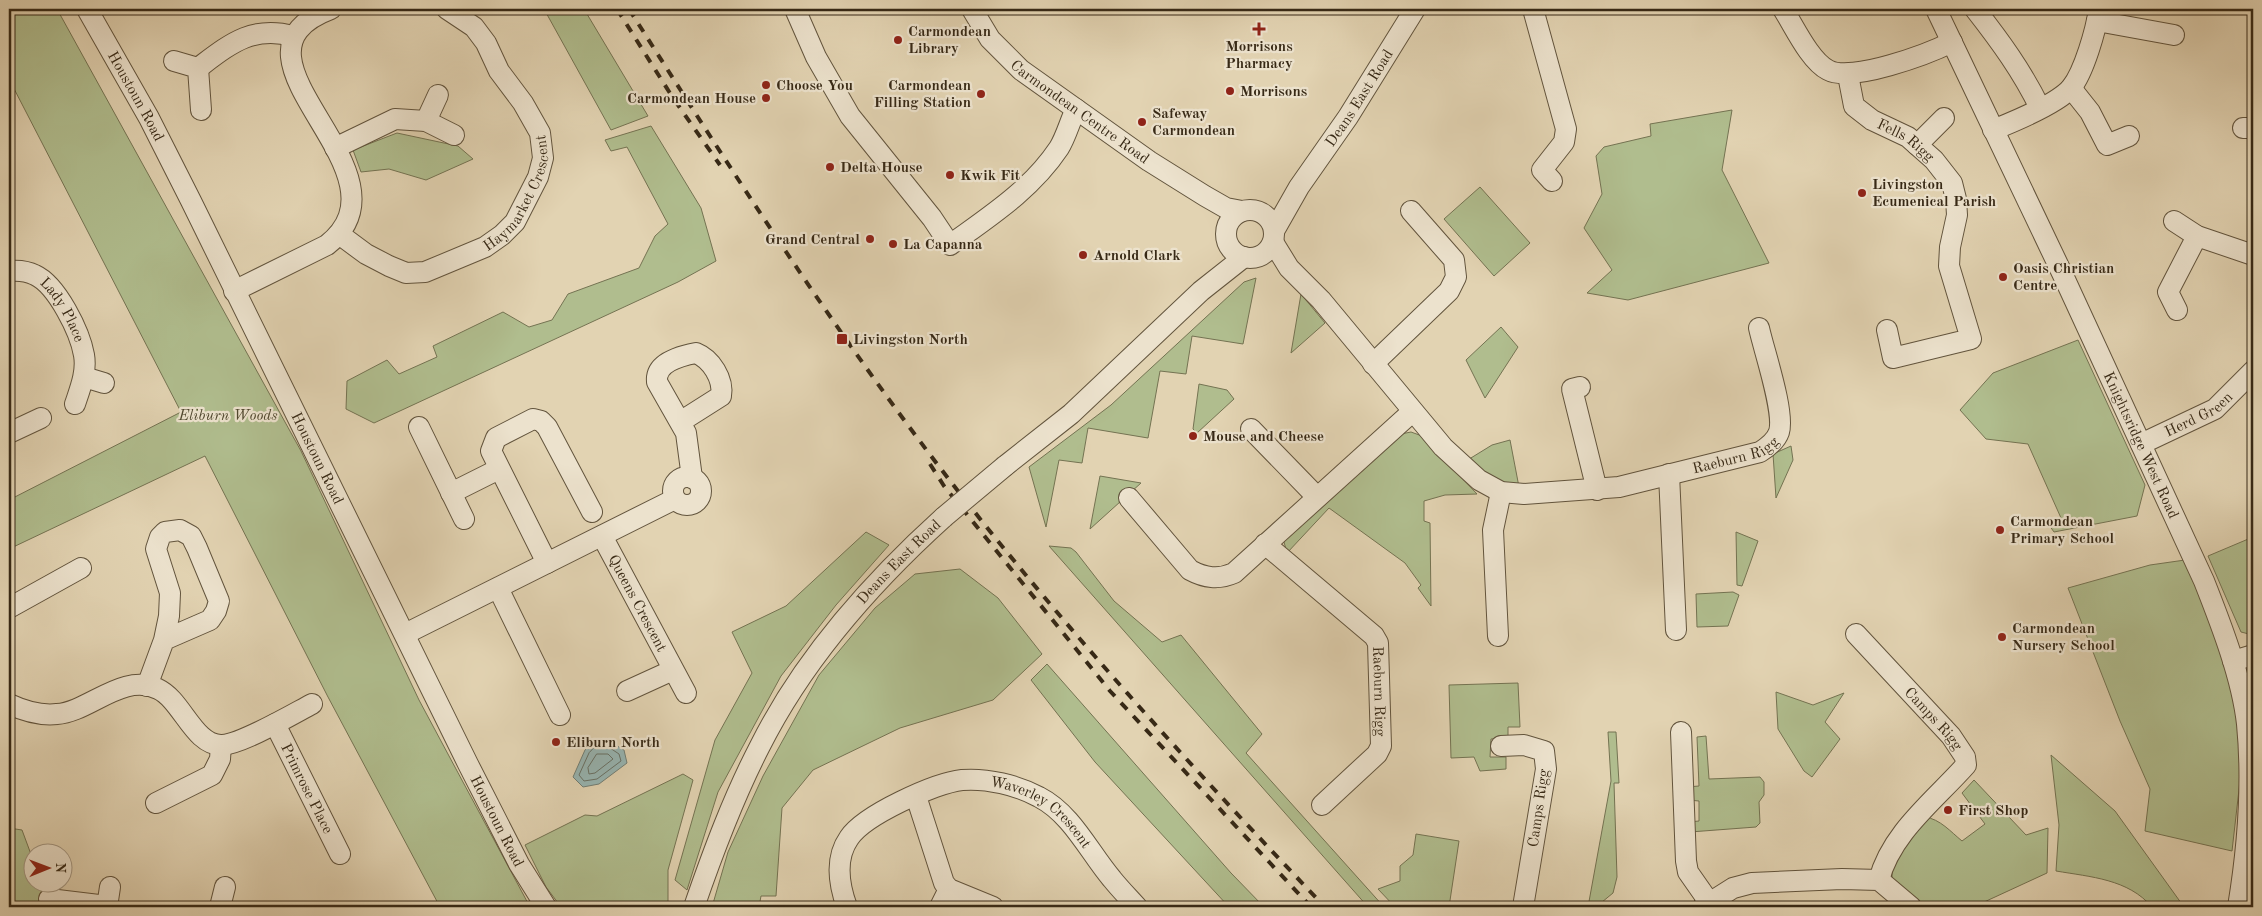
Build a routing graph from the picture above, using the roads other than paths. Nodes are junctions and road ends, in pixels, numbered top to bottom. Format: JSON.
{"nodes":[{"id":1,"x":87,"y":9,"type":"edge"},
{"id":2,"x":331,"y":9,"type":"edge"},
{"id":3,"x":447,"y":9,"type":"edge"},
{"id":4,"x":795,"y":9,"type":"edge"},
{"id":5,"x":972,"y":9,"type":"edge"},
{"id":6,"x":1415,"y":9,"type":"edge"},
{"id":7,"x":1533,"y":9,"type":"edge"},
{"id":8,"x":1783,"y":9,"type":"edge"},
{"id":9,"x":1936,"y":9,"type":"edge"},
{"id":10,"x":1975,"y":9,"type":"edge"},
{"id":11,"x":2098,"y":15,"type":"edge"},
{"id":12,"x":293,"y":36,"type":"junction"},
{"id":13,"x":2174,"y":36,"type":"dead end"},
{"id":14,"x":1952,"y":42,"type":"junction"},
{"id":15,"x":174,"y":61,"type":"dead end"},
{"id":16,"x":198,"y":68,"type":"junction"},
{"id":17,"x":1848,"y":75,"type":"junction"},
{"id":18,"x":2071,"y":88,"type":"junction"},
{"id":19,"x":438,"y":95,"type":"dead end"},
{"id":20,"x":2040,"y":108,"type":"junction"},
{"id":21,"x":1076,"y":109,"type":"junction"},
{"id":22,"x":201,"y":110,"type":"dead end"},
{"id":23,"x":1944,"y":118,"type":"dead end"},
{"id":24,"x":426,"y":121,"type":"junction"},
{"id":25,"x":1993,"y":130,"type":"junction"},
{"id":26,"x":454,"y":135,"type":"dead end"},
{"id":27,"x":2129,"y":136,"type":"dead end"},
{"id":28,"x":1917,"y":145,"type":"junction"},
{"id":29,"x":335,"y":148,"type":"junction"},
{"id":30,"x":1542,"y":170,"type":"dead end"},
{"id":31,"x":1299,"y":187,"type":"junction"},
{"id":32,"x":1205,"y":196,"type":"junction"},
{"id":33,"x":1250,"y":211,"type":"junction"},
{"id":34,"x":1411,"y":211,"type":"dead end"},
{"id":35,"x":2174,"y":221,"type":"dead end"},
{"id":36,"x":339,"y":234,"type":"junction"},
{"id":37,"x":1227,"y":235,"type":"junction"},
{"id":38,"x":2197,"y":236,"type":"junction"},
{"id":39,"x":1263,"y":247,"type":"junction"},
{"id":40,"x":2253,"y":256,"type":"edge"},
{"id":41,"x":9,"y":271,"type":"edge"},
{"id":42,"x":234,"y":290,"type":"junction"},
{"id":43,"x":1201,"y":291,"type":"junction"},
{"id":44,"x":2177,"y":310,"type":"dead end"},
{"id":45,"x":1758,"y":328,"type":"dead end"},
{"id":46,"x":1886,"y":330,"type":"dead end"},
{"id":47,"x":1373,"y":364,"type":"junction"},
{"id":48,"x":2252,"y":375,"type":"edge"},
{"id":49,"x":84,"y":377,"type":"junction"},
{"id":50,"x":104,"y":383,"type":"dead end"},
{"id":51,"x":1580,"y":387,"type":"dead end"},
{"id":52,"x":75,"y":404,"type":"dead end"},
{"id":53,"x":1412,"y":412,"type":"junction"},
{"id":54,"x":41,"y":418,"type":"dead end"},
{"id":55,"x":680,"y":422,"type":"dead end"},
{"id":56,"x":419,"y":427,"type":"dead end"},
{"id":57,"x":1251,"y":429,"type":"dead end"},
{"id":58,"x":9,"y":433,"type":"edge"},
{"id":59,"x":2141,"y":444,"type":"junction"},
{"id":60,"x":499,"y":469,"type":"junction"},
{"id":61,"x":1669,"y":474,"type":"junction"},
{"id":62,"x":1597,"y":490,"type":"junction"},
{"id":63,"x":1501,"y":492,"type":"junction"},
{"id":64,"x":452,"y":494,"type":"junction"},
{"id":65,"x":1317,"y":497,"type":"junction"},
{"id":66,"x":1129,"y":498,"type":"dead end"},
{"id":67,"x":592,"y":512,"type":"dead end"},
{"id":68,"x":464,"y":519,"type":"dead end"},
{"id":69,"x":602,"y":536,"type":"junction"},
{"id":70,"x":1265,"y":544,"type":"junction"},
{"id":71,"x":548,"y":562,"type":"junction"},
{"id":72,"x":82,"y":568,"type":"dead end"},
{"id":73,"x":498,"y":588,"type":"junction"},
{"id":74,"x":9,"y":608,"type":"edge"},
{"id":75,"x":1676,"y":630,"type":"dead end"},
{"id":76,"x":405,"y":634,"type":"junction"},
{"id":77,"x":1856,"y":634,"type":"dead end"},
{"id":78,"x":1498,"y":636,"type":"dead end"},
{"id":79,"x":164,"y":640,"type":"junction"},
{"id":80,"x":2253,"y":655,"type":"edge"},
{"id":81,"x":2233,"y":661,"type":"junction"},
{"id":82,"x":673,"y":670,"type":"junction"},
{"id":83,"x":147,"y":686,"type":"junction"},
{"id":84,"x":627,"y":691,"type":"dead end"},
{"id":85,"x":686,"y":694,"type":"dead end"},
{"id":86,"x":9,"y":704,"type":"edge"},
{"id":87,"x":312,"y":704,"type":"dead end"},
{"id":88,"x":560,"y":715,"type":"dead end"},
{"id":89,"x":275,"y":724,"type":"junction"},
{"id":90,"x":1681,"y":732,"type":"dead end"},
{"id":91,"x":221,"y":745,"type":"junction"},
{"id":92,"x":1501,"y":746,"type":"dead end"},
{"id":93,"x":2252,"y":794,"type":"edge"},
{"id":94,"x":916,"y":796,"type":"junction"},
{"id":95,"x":156,"y":803,"type":"dead end"},
{"id":96,"x":1322,"y":805,"type":"dead end"},
{"id":97,"x":340,"y":854,"type":"dead end"},
{"id":98,"x":1879,"y":880,"type":"junction"},
{"id":99,"x":225,"y":887,"type":"dead end"},
{"id":100,"x":948,"y":889,"type":"junction"},
{"id":101,"x":49,"y":899,"type":"dead end"},
{"id":102,"x":108,"y":900,"type":"edge"},
{"id":103,"x":1706,"y":905,"type":"edge"},
{"id":104,"x":220,"y":907,"type":"edge"},
{"id":105,"x":546,"y":907,"type":"edge"},
{"id":106,"x":694,"y":907,"type":"edge"},
{"id":107,"x":846,"y":907,"type":"edge"},
{"id":108,"x":940,"y":907,"type":"edge"},
{"id":109,"x":993,"y":907,"type":"edge"},
{"id":110,"x":1137,"y":907,"type":"edge"},
{"id":111,"x":1523,"y":907,"type":"edge"},
{"id":112,"x":1911,"y":907,"type":"edge"},
{"id":113,"x":2238,"y":907,"type":"edge"}],
"edges":[{"from":1,"to":42,"type":"street","name":"Houstoun Road"},
{"from":2,"to":12,"type":"street"},
{"from":3,"to":36,"type":"street","name":"Haymarket Crescent"},
{"from":4,"to":21,"type":"street"},
{"from":5,"to":21,"type":"street","name":"Carmondean Centre Road"},
{"from":6,"to":31,"type":"street","name":"Deans East Road"},
{"from":7,"to":30,"type":"street"},
{"from":8,"to":17,"type":"street"},
{"from":9,"to":14,"type":"street","name":"Knightsridge West Road"},
{"from":10,"to":20,"type":"street"},
{"from":11,"to":13,"type":"street"},
{"from":11,"to":18,"type":"street"},
{"from":12,"to":16,"type":"street"},
{"from":12,"to":29,"type":"street"},
{"from":14,"to":17,"type":"street"},
{"from":14,"to":25,"type":"street","name":"Knightsridge West Road"},
{"from":15,"to":16,"type":"street"},
{"from":16,"to":22,"type":"street"},
{"from":17,"to":28,"type":"street","name":"Fells Rigg"},
{"from":18,"to":20,"type":"street"},
{"from":18,"to":27,"type":"street"},
{"from":19,"to":24,"type":"street"},
{"from":20,"to":25,"type":"street"},
{"from":21,"to":32,"type":"street","name":"Carmondean Centre Road"},
{"from":23,"to":28,"type":"street"},
{"from":24,"to":26,"type":"street"},
{"from":24,"to":29,"type":"street"},
{"from":25,"to":59,"type":"street","name":"Knightsridge West Road"},
{"from":28,"to":46,"type":"street","name":"Fells Rigg"},
{"from":29,"to":36,"type":"street"},
{"from":31,"to":33,"type":"street","name":"Deans East Road"},
{"from":31,"to":39,"type":"street","name":"Deans East Road"},
{"from":32,"to":33,"type":"street","name":"Carmondean Centre Road"},
{"from":32,"to":37,"type":"street","name":"Carmondean Centre Road"},
{"from":33,"to":37,"type":"street"},
{"from":33,"to":39,"type":"street"},
{"from":34,"to":47,"type":"street"},
{"from":35,"to":38,"type":"street"},
{"from":36,"to":42,"type":"street"},
{"from":37,"to":39,"type":"street"},
{"from":37,"to":43,"type":"street","name":"Deans East Road"},
{"from":38,"to":40,"type":"street"},
{"from":38,"to":44,"type":"street"},
{"from":39,"to":43,"type":"street","name":"Deans East Road"},
{"from":39,"to":47,"type":"street","name":"Raeburn Rigg"},
{"from":41,"to":49,"type":"street","name":"Lady Place"},
{"from":42,"to":76,"type":"street","name":"Houstoun Road"},
{"from":43,"to":106,"type":"street","name":"Deans East Road","bridge":true},
{"from":45,"to":61,"type":"street","name":"Raeburn Rigg"},
{"from":47,"to":53,"type":"street","name":"Raeburn Rigg"},
{"from":48,"to":59,"type":"street","name":"Herd Green"},
{"from":49,"to":50,"type":"street"},
{"from":49,"to":52,"type":"street","name":"Lady Place"},
{"from":51,"to":62,"type":"street"},
{"from":53,"to":63,"type":"street","name":"Raeburn Rigg"},
{"from":53,"to":65,"type":"street"},
{"from":54,"to":58,"type":"street"},
{"from":55,"to":69,"type":"street","name":"Queens Crescent"},
{"from":56,"to":64,"type":"street"},
{"from":57,"to":65,"type":"street"},
{"from":59,"to":81,"type":"street","name":"Knightsridge West Road"},
{"from":60,"to":64,"type":"street"},
{"from":60,"to":67,"type":"street"},
{"from":60,"to":71,"type":"street"},
{"from":61,"to":62,"type":"street","name":"Raeburn Rigg"},
{"from":61,"to":75,"type":"street","name":"Raeburn Rigg"},
{"from":62,"to":63,"type":"street","name":"Raeburn Rigg"},
{"from":63,"to":78,"type":"street"},
{"from":64,"to":68,"type":"street"},
{"from":65,"to":70,"type":"street"},
{"from":66,"to":70,"type":"street"},
{"from":69,"to":71,"type":"street","name":"Queens Crescent"},
{"from":69,"to":82,"type":"street","name":"Queens Crescent"},
{"from":70,"to":96,"type":"street","name":"Raeburn Rigg"},
{"from":71,"to":73,"type":"street","name":"Queens Crescent"},
{"from":72,"to":74,"type":"street"},
{"from":73,"to":76,"type":"street","name":"Queens Crescent"},
{"from":73,"to":88,"type":"street"},
{"from":76,"to":105,"type":"street","name":"Houstoun Road"},
{"from":77,"to":98,"type":"street","name":"Camps Rigg"},
{"from":79,"to":79,"type":"street"},
{"from":79,"to":83,"type":"street"},
{"from":80,"to":81,"type":"street"},
{"from":81,"to":93,"type":"street","name":"Knightsridge West Road"},
{"from":82,"to":84,"type":"street","name":"Queens Crescent"},
{"from":82,"to":85,"type":"street","name":"Queens Crescent"},
{"from":83,"to":86,"type":"street"},
{"from":83,"to":91,"type":"street"},
{"from":87,"to":89,"type":"street"},
{"from":89,"to":91,"type":"street"},
{"from":89,"to":97,"type":"street","name":"Primrose Place"},
{"from":90,"to":103,"type":"street"},
{"from":91,"to":95,"type":"street"},
{"from":92,"to":111,"type":"street","name":"Camps Rigg"},
{"from":93,"to":113,"type":"street","name":"Knightsridge West Road"},
{"from":94,"to":100,"type":"street"},
{"from":94,"to":107,"type":"street","name":"Waverley Crescent"},
{"from":94,"to":110,"type":"street","name":"Waverley Crescent"},
{"from":98,"to":103,"type":"street"},
{"from":98,"to":112,"type":"street"},
{"from":99,"to":104,"type":"street"},
{"from":100,"to":108,"type":"street"},
{"from":100,"to":109,"type":"street"},
{"from":101,"to":102,"type":"street"}]}
